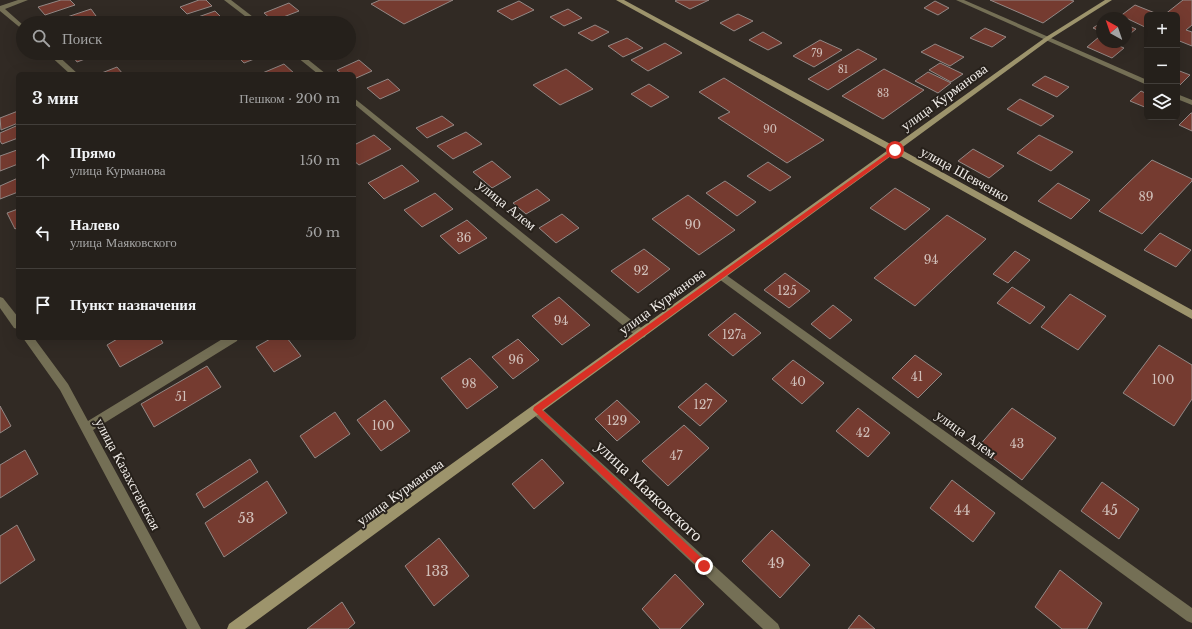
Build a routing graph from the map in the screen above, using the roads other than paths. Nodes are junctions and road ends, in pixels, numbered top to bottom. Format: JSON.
{"nodes":[{"id":1,"x":25,"y":0,"type":"edge"},
{"id":2,"x":227,"y":0,"type":"edge"},
{"id":3,"x":619,"y":0,"type":"edge"},
{"id":4,"x":960,"y":0,"type":"edge"},
{"id":5,"x":1109,"y":0,"type":"edge"},
{"id":6,"x":0,"y":8,"type":"edge"},
{"id":7,"x":249,"y":16,"type":"edge"},
{"id":8,"x":16,"y":22,"type":"edge"},
{"id":9,"x":1048,"y":38,"type":"junction"},
{"id":10,"x":59,"y":60,"type":"edge"},
{"id":11,"x":305,"y":60,"type":"edge"},
{"id":12,"x":72,"y":72,"type":"edge"},
{"id":13,"x":320,"y":72,"type":"edge"},
{"id":14,"x":1144,"y":82,"type":"edge"},
{"id":15,"x":1180,"y":97,"type":"edge"},
{"id":16,"x":356,"y":102,"type":"edge"},
{"id":17,"x":1192,"y":103,"type":"edge"},
{"id":18,"x":895,"y":150,"type":"junction"},
{"id":19,"x":722,"y":276,"type":"junction"},
{"id":20,"x":0,"y":301,"type":"edge"},
{"id":21,"x":1192,"y":316,"type":"edge"},
{"id":22,"x":16,"y":322,"type":"edge"},
{"id":23,"x":641,"y":334,"type":"junction"},
{"id":24,"x":29,"y":340,"type":"edge"},
{"id":25,"x":230,"y":340,"type":"edge"},
{"id":26,"x":536,"y":410,"type":"junction"},
{"id":27,"x":86,"y":428,"type":"junction"},
{"id":28,"x":1192,"y":616,"type":"edge"},
{"id":29,"x":194,"y":629,"type":"edge"},
{"id":30,"x":234,"y":629,"type":"edge"},
{"id":31,"x":773,"y":629,"type":"edge"}],
"edges":[{"from":1,"to":6,"type":"street"},
{"from":2,"to":7,"type":"street"},
{"from":3,"to":18,"type":"street","name":"улица Шевченко"},
{"from":4,"to":9,"type":"street"},
{"from":5,"to":9,"type":"street","name":"улица Курманова"},
{"from":6,"to":8,"type":"street"},
{"from":9,"to":14,"type":"street"},
{"from":9,"to":18,"type":"street","name":"улица Курманова"},
{"from":10,"to":12,"type":"street"},
{"from":11,"to":13,"type":"street"},
{"from":15,"to":17,"type":"street"},
{"from":16,"to":23,"type":"street","name":"улица Алем"},
{"from":18,"to":19,"type":"street","name":"улица Курманова"},
{"from":18,"to":21,"type":"street","name":"улица Шевченко"},
{"from":19,"to":23,"type":"street","name":"улица Курманова"},
{"from":19,"to":28,"type":"street","name":"улица Алем"},
{"from":20,"to":22,"type":"street"},
{"from":23,"to":26,"type":"street","name":"улица Курманова"},
{"from":24,"to":27,"type":"street","name":"улица Казахстанская"},
{"from":25,"to":27,"type":"street"},
{"from":26,"to":30,"type":"street","name":"улица Курманова"},
{"from":26,"to":31,"type":"street","name":"улица Маяковского"},
{"from":27,"to":29,"type":"street","name":"улица Казахстанская"}]}
